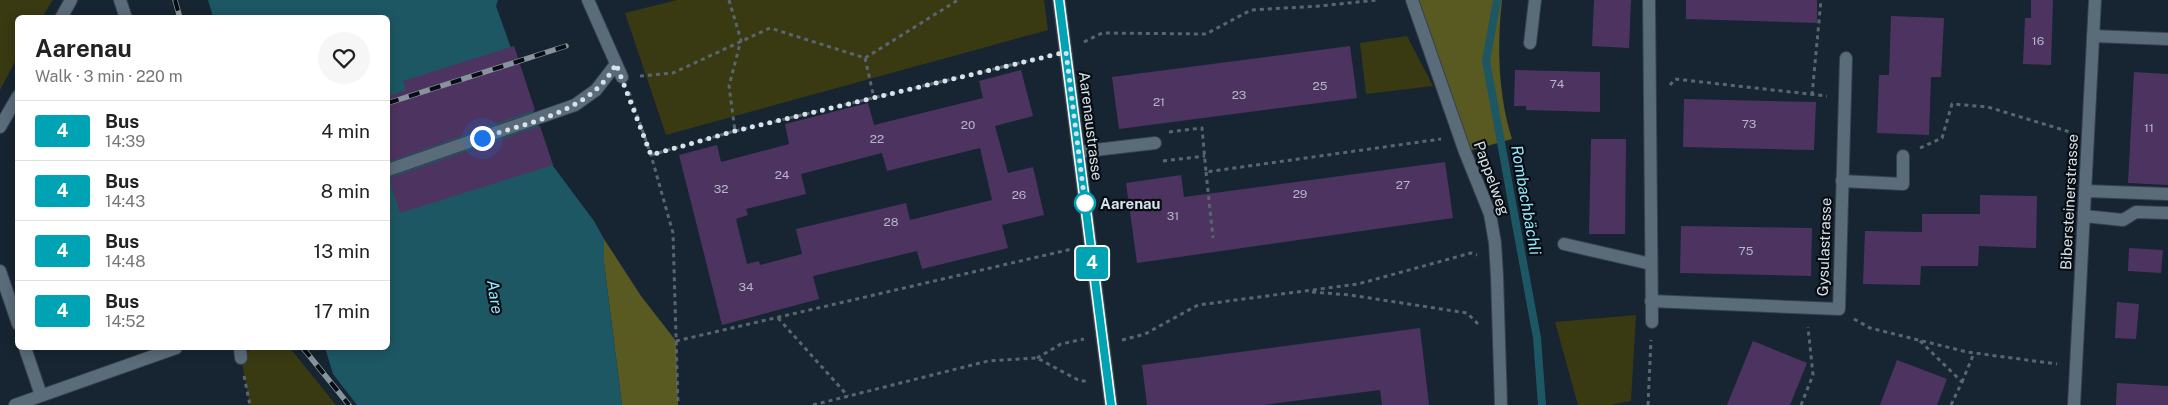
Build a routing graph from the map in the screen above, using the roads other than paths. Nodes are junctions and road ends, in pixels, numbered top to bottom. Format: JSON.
{"nodes":[{"id":1,"x":71,"y":0,"type":"edge"},
{"id":2,"x":120,"y":0,"type":"edge"},
{"id":3,"x":588,"y":0,"type":"edge"},
{"id":4,"x":1059,"y":0,"type":"edge"},
{"id":5,"x":1412,"y":0,"type":"edge"},
{"id":6,"x":1535,"y":0,"type":"edge"},
{"id":7,"x":1649,"y":0,"type":"edge"},
{"id":8,"x":2095,"y":0,"type":"edge"},
{"id":9,"x":63,"y":15,"type":"edge"},
{"id":10,"x":125,"y":15,"type":"edge"},
{"id":11,"x":2093,"y":36,"type":"junction"},
{"id":12,"x":2168,"y":38,"type":"edge"},
{"id":13,"x":1530,"y":43,"type":"dead end"},
{"id":14,"x":1846,"y":58,"type":"dead end"},
{"id":15,"x":616,"y":64,"type":"junction"},
{"id":16,"x":622,"y":78,"type":"road end"},
{"id":17,"x":15,"y":101,"type":"edge"},
{"id":18,"x":0,"y":127,"type":"edge"},
{"id":19,"x":1159,"y":137,"type":"road end"},
{"id":20,"x":1078,"y":152,"type":"junction"},
{"id":21,"x":1903,"y":156,"type":"road end"},
{"id":22,"x":390,"y":169,"type":"edge"},
{"id":23,"x":1842,"y":181,"type":"junction"},
{"id":24,"x":2086,"y":191,"type":"junction"},
{"id":25,"x":2168,"y":194,"type":"edge"},
{"id":26,"x":2168,"y":213,"type":"edge"},
{"id":27,"x":2084,"y":216,"type":"junction"},
{"id":28,"x":1564,"y":244,"type":"dead end"},
{"id":29,"x":1651,"y":264,"type":"junction"},
{"id":30,"x":0,"y":271,"type":"edge"},
{"id":31,"x":1651,"y":301,"type":"junction"},
{"id":32,"x":15,"y":315,"type":"edge"},
{"id":33,"x":1652,"y":322,"type":"road end"},
{"id":34,"x":27,"y":350,"type":"edge"},
{"id":35,"x":170,"y":350,"type":"edge"},
{"id":36,"x":41,"y":396,"type":"junction"},
{"id":37,"x":15,"y":405,"type":"edge"},
{"id":38,"x":1111,"y":405,"type":"edge"},
{"id":39,"x":1501,"y":405,"type":"edge"},
{"id":40,"x":2074,"y":405,"type":"edge"}],
"edges":[{"from":1,"to":9,"type":"street"},
{"from":2,"to":10,"type":"street"},
{"from":3,"to":15,"type":"street"},
{"from":4,"to":20,"type":"street","name":"Aarenaustrasse"},
{"from":5,"to":39,"type":"street","name":"Pappelweg"},
{"from":6,"to":13,"type":"street"},
{"from":7,"to":29,"type":"street"},
{"from":8,"to":11,"type":"street","name":"Bibersteinerstrasse"},
{"from":11,"to":12,"type":"street"},
{"from":11,"to":24,"type":"street","name":"Bibersteinerstrasse"},
{"from":14,"to":23,"type":"street","name":"Gysulastrasse"},
{"from":15,"to":16,"type":"street"},
{"from":15,"to":22,"type":"street"},
{"from":17,"to":18,"type":"street"},
{"from":19,"to":20,"type":"street"},
{"from":20,"to":38,"type":"street","name":"Aarenaustrasse"},
{"from":21,"to":23,"type":"street"},
{"from":23,"to":31,"type":"street","name":"Gysulastrasse"},
{"from":24,"to":25,"type":"street"},
{"from":24,"to":27,"type":"street","name":"Bibersteinerstrasse"},
{"from":26,"to":27,"type":"street"},
{"from":27,"to":40,"type":"street","name":"Bibersteinerstrasse"},
{"from":28,"to":29,"type":"street"},
{"from":29,"to":31,"type":"street"},
{"from":30,"to":32,"type":"street"},
{"from":31,"to":33,"type":"street"},
{"from":34,"to":36,"type":"street"},
{"from":35,"to":36,"type":"street"},
{"from":36,"to":37,"type":"street"}]}
